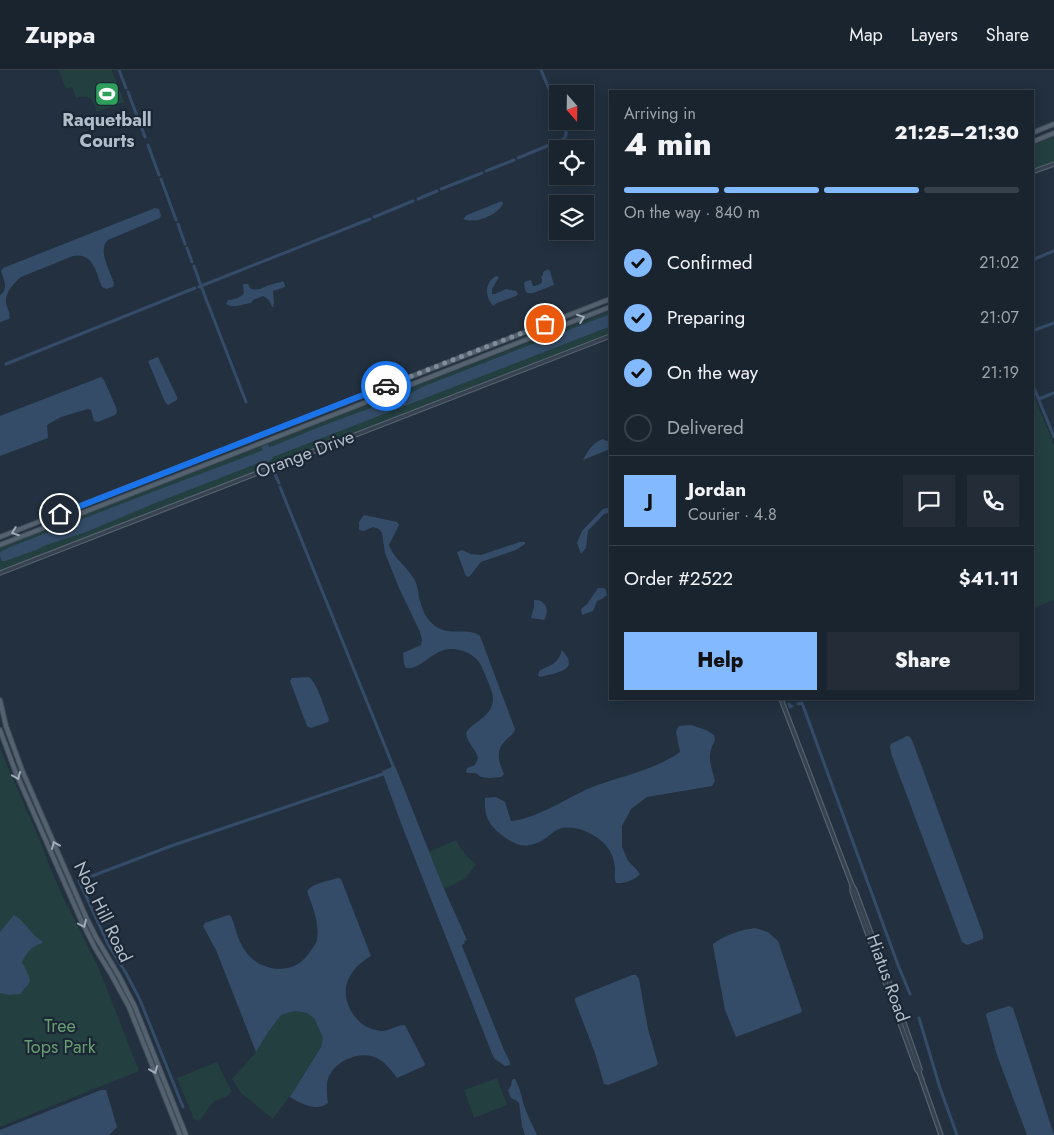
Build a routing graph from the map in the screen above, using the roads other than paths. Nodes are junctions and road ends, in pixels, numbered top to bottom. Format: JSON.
{"nodes":[{"id":1,"x":1054,"y":124,"type":"edge"},
{"id":2,"x":1034,"y":132,"type":"edge"},
{"id":3,"x":1054,"y":133,"type":"edge"},
{"id":4,"x":1034,"y":141,"type":"edge"},
{"id":5,"x":1054,"y":164,"type":"edge"},
{"id":6,"x":1034,"y":171,"type":"edge"},
{"id":7,"x":609,"y":299,"type":"edge"},
{"id":8,"x":609,"y":307,"type":"edge"},
{"id":9,"x":609,"y":336,"type":"edge"},
{"id":10,"x":111,"y":494,"type":"junction"},
{"id":11,"x":89,"y":503,"type":"junction"},
{"id":12,"x":105,"y":504,"type":"junction"},
{"id":13,"x":78,"y":514,"type":"junction"},
{"id":14,"x":0,"y":537,"type":"edge"},
{"id":15,"x":0,"y":545,"type":"edge"},
{"id":16,"x":0,"y":574,"type":"edge"},
{"id":17,"x":0,"y":700,"type":"edge"},
{"id":18,"x":781,"y":700,"type":"edge"},
{"id":19,"x":0,"y":730,"type":"edge"},
{"id":20,"x":180,"y":1135,"type":"edge"},
{"id":21,"x":186,"y":1135,"type":"edge"},
{"id":22,"x":941,"y":1135,"type":"edge"}],
"edges":[{"from":1,"to":2,"type":"main road"},
{"from":3,"to":4,"type":"main road"},
{"from":5,"to":6,"type":"street"},
{"from":7,"to":10,"type":"main road"},
{"from":12,"to":8,"type":"main road","one_way":true},
{"from":9,"to":16,"type":"street","name":"Orange Drive"},
{"from":10,"to":11,"type":"main road"},
{"from":10,"to":12,"type":"main road"},
{"from":11,"to":13,"type":"main road"},
{"from":11,"to":14,"type":"main road","one_way":true},
{"from":12,"to":13,"type":"main road"},
{"from":13,"to":15,"type":"main road"},
{"from":21,"to":17,"type":"main road","name":"Nob Hill Road","one_way":true},
{"from":18,"to":22,"type":"street","name":"Hiatus Road"},
{"from":19,"to":20,"type":"main road","name":"Nob Hill Road","one_way":true}]}
